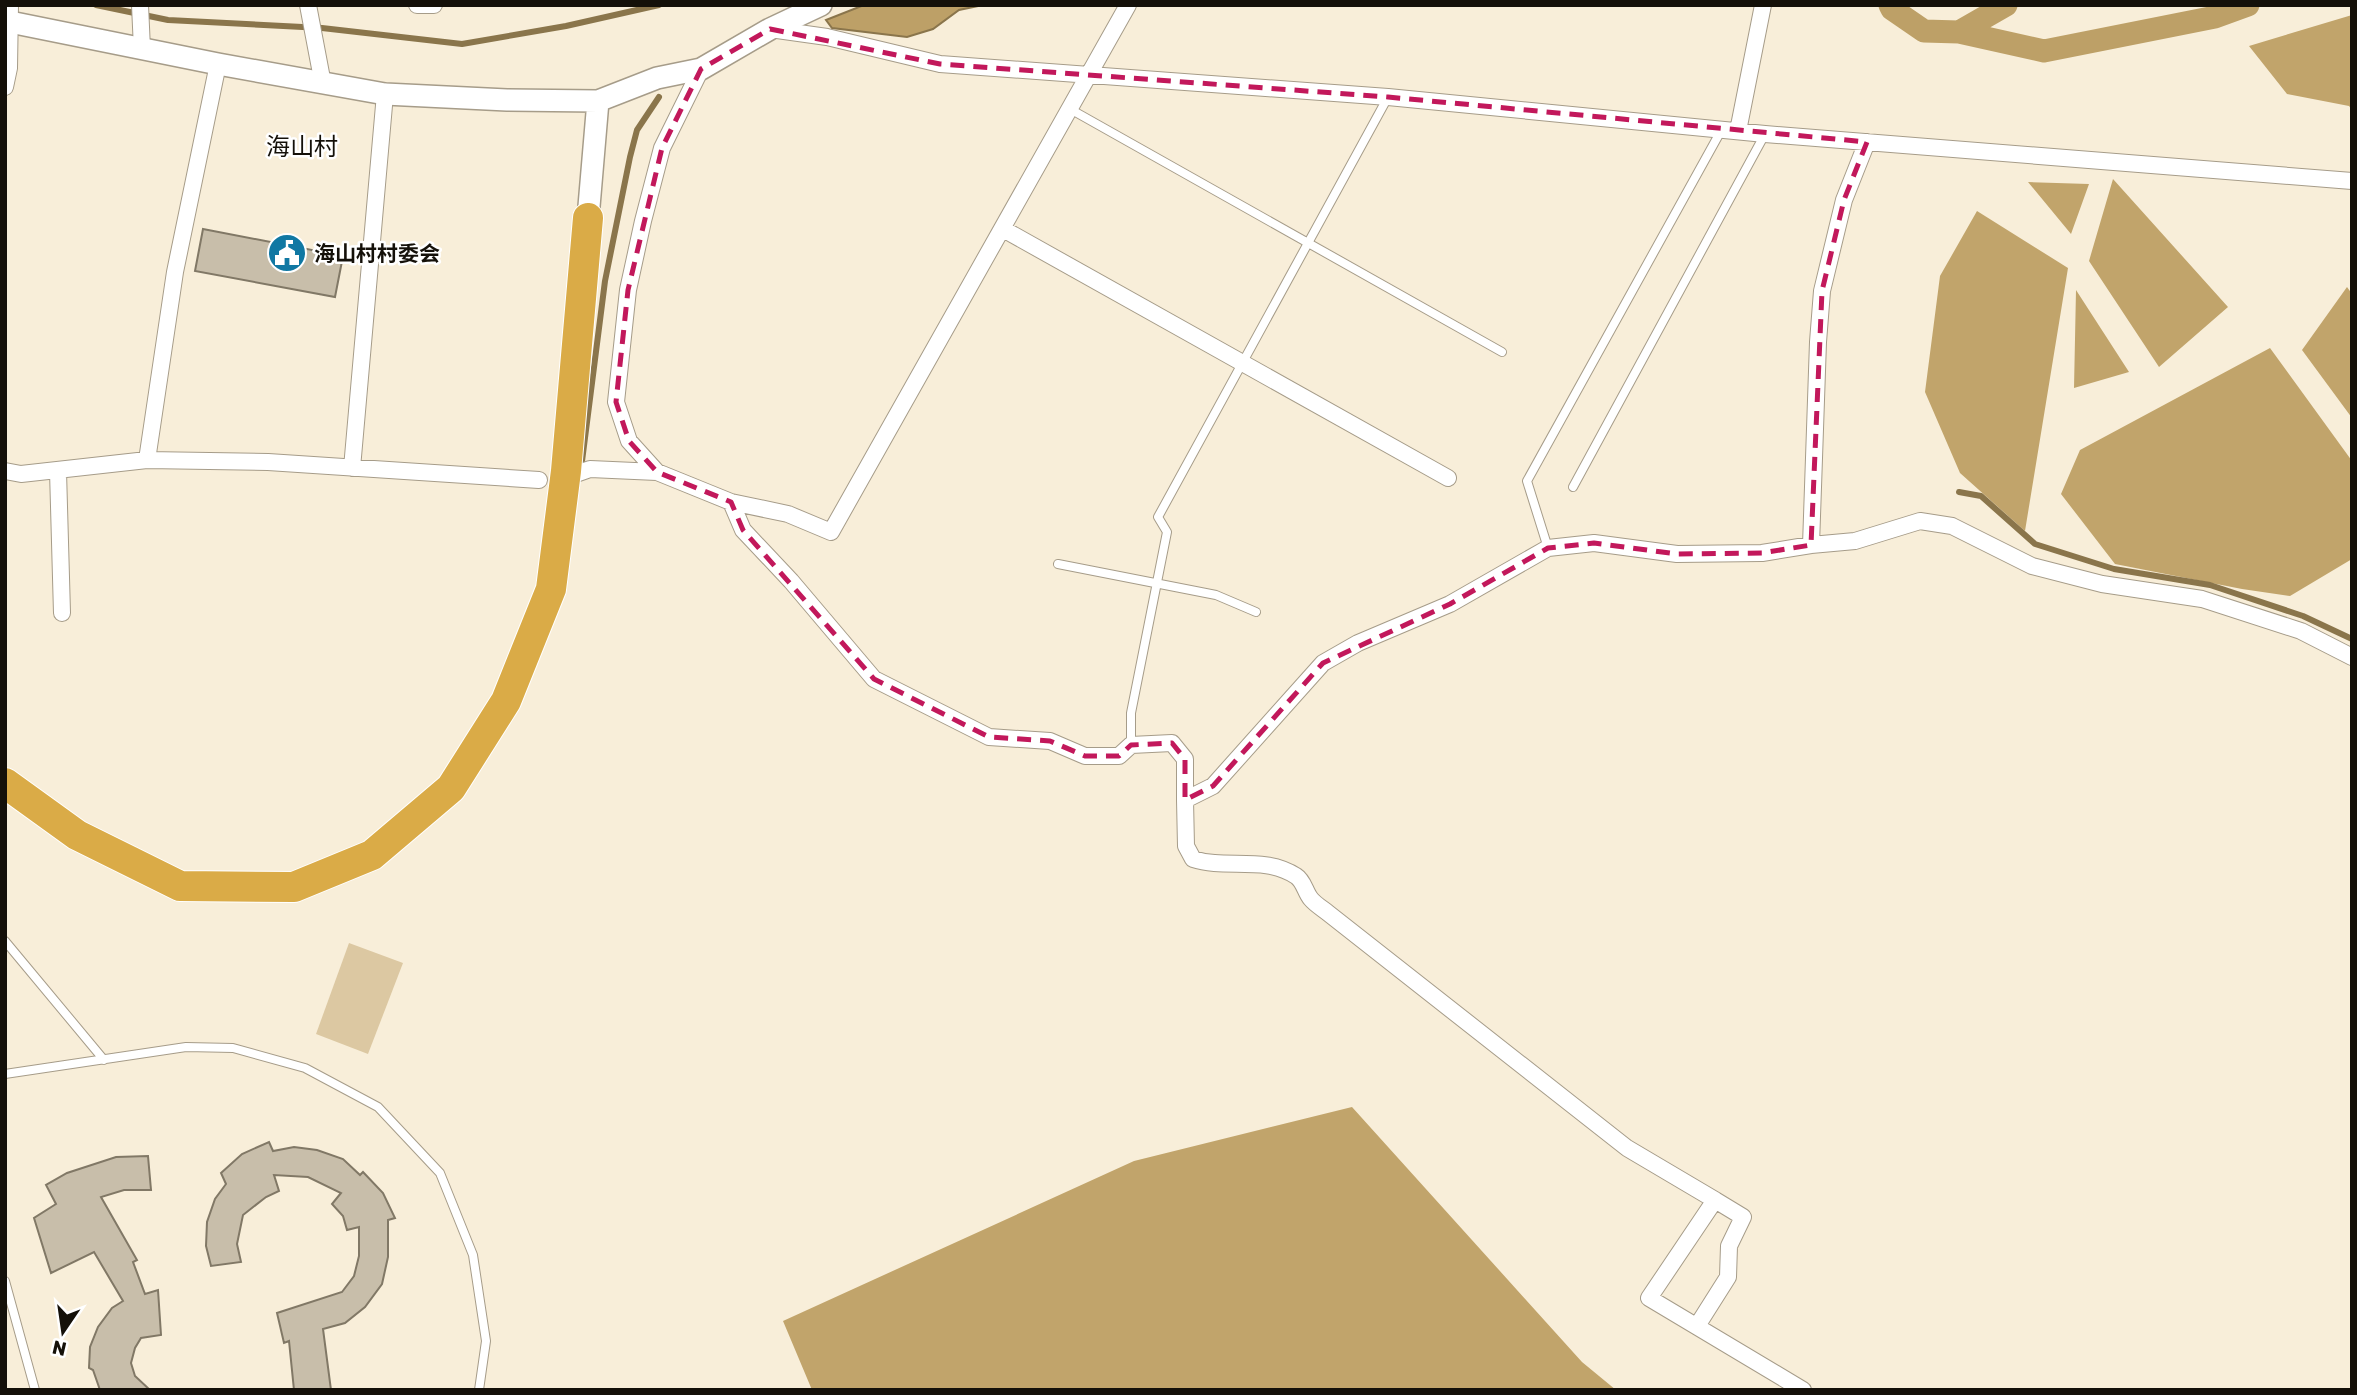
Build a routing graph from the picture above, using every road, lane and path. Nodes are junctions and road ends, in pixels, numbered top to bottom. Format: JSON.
{"nodes":[{"id":1,"x":140,"y":5,"type":"edge"},
{"id":2,"x":420,"y":5,"type":"edge"},
{"id":3,"x":434,"y":5,"type":"edge"},
{"id":4,"x":1128,"y":5,"type":"edge"},
{"id":5,"x":1763,"y":5,"type":"edge"},
{"id":6,"x":816,"y":6,"type":"edge"},
{"id":7,"x":308,"y":11,"type":"edge"},
{"id":8,"x":8,"y":16,"type":"edge"},
{"id":9,"x":770,"y":29,"type":"junction"},
{"id":10,"x":142,"y":38,"type":"junction"},
{"id":11,"x":218,"y":64,"type":"junction"},
{"id":12,"x":701,"y":69,"type":"junction"},
{"id":13,"x":1088,"y":76,"type":"junction"},
{"id":14,"x":323,"y":84,"type":"junction"},
{"id":15,"x":5,"y":87,"type":"edge"},
{"id":16,"x":385,"y":94,"type":"junction"},
{"id":17,"x":1388,"y":97,"type":"junction"},
{"id":18,"x":598,"y":101,"type":"junction"},
{"id":19,"x":1070,"y":109,"type":"junction"},
{"id":20,"x":1730,"y":130,"type":"junction"},
{"id":21,"x":1765,"y":134,"type":"junction"},
{"id":22,"x":1867,"y":142,"type":"junction"},
{"id":23,"x":2352,"y":181,"type":"edge"},
{"id":24,"x":588,"y":218,"type":"joint"},
{"id":25,"x":1003,"y":229,"type":"junction"},
{"id":26,"x":1308,"y":242,"type":"junction"},
{"id":27,"x":1502,"y":352,"type":"dead end"},
{"id":28,"x":1243,"y":363,"type":"junction"},
{"id":29,"x":148,"y":460,"type":"junction"},
{"id":30,"x":352,"y":468,"type":"junction"},
{"id":31,"x":5,"y":471,"type":"edge"},
{"id":32,"x":58,"y":471,"type":"junction"},
{"id":33,"x":657,"y":472,"type":"junction"},
{"id":34,"x":573,"y":475,"type":"dead end"},
{"id":35,"x":1448,"y":478,"type":"dead end"},
{"id":36,"x":539,"y":480,"type":"dead end"},
{"id":37,"x":1573,"y":487,"type":"dead end"},
{"id":38,"x":732,"y":502,"type":"junction"},
{"id":39,"x":1811,"y":545,"type":"junction"},
{"id":40,"x":1548,"y":548,"type":"junction"},
{"id":41,"x":1058,"y":564,"type":"dead end"},
{"id":42,"x":1158,"y":583,"type":"junction"},
{"id":43,"x":1256,"y":612,"type":"dead end"},
{"id":44,"x":62,"y":613,"type":"dead end"},
{"id":45,"x":2352,"y":657,"type":"edge"},
{"id":46,"x":1131,"y":745,"type":"junction"},
{"id":47,"x":10,"y":785,"type":"edge"},
{"id":48,"x":1185,"y":800,"type":"junction"},
{"id":49,"x":5,"y":942,"type":"edge"},
{"id":50,"x":104,"y":1060,"type":"junction"},
{"id":51,"x":5,"y":1074,"type":"edge"},
{"id":52,"x":1715,"y":1200,"type":"junction"},
{"id":53,"x":5,"y":1280,"type":"edge"},
{"id":54,"x":1697,"y":1326,"type":"junction"},
{"id":55,"x":35,"y":1390,"type":"edge"},
{"id":56,"x":479,"y":1390,"type":"edge"},
{"id":57,"x":1803,"y":1390,"type":"edge"}],
"edges":[{"from":1,"to":10,"type":"street"},
{"from":2,"to":3,"type":"street"},
{"from":4,"to":13,"type":"street"},
{"from":5,"to":20,"type":"street"},
{"from":6,"to":9,"type":"street"},
{"from":7,"to":14,"type":"street"},
{"from":8,"to":10,"type":"street"},
{"from":8,"to":15,"type":"street"},
{"from":9,"to":12,"type":"street"},
{"from":9,"to":13,"type":"street"},
{"from":10,"to":11,"type":"street"},
{"from":11,"to":14,"type":"street"},
{"from":11,"to":29,"type":"street"},
{"from":12,"to":18,"type":"street"},
{"from":12,"to":33,"type":"street"},
{"from":13,"to":17,"type":"street"},
{"from":13,"to":19,"type":"street"},
{"from":14,"to":16,"type":"street"},
{"from":16,"to":18,"type":"street"},
{"from":16,"to":30,"type":"street"},
{"from":17,"to":20,"type":"street"},
{"from":17,"to":26,"type":"lane"},
{"from":18,"to":24,"type":"street"},
{"from":19,"to":25,"type":"street"},
{"from":19,"to":26,"type":"lane"},
{"from":20,"to":21,"type":"street"},
{"from":20,"to":40,"type":"lane"},
{"from":21,"to":22,"type":"street"},
{"from":21,"to":37,"type":"lane"},
{"from":22,"to":23,"type":"street"},
{"from":22,"to":39,"type":"street"},
{"from":24,"to":47,"type":"highway"},
{"from":25,"to":28,"type":"street"},
{"from":25,"to":38,"type":"street"},
{"from":26,"to":27,"type":"lane"},
{"from":26,"to":28,"type":"lane"},
{"from":28,"to":35,"type":"street"},
{"from":28,"to":42,"type":"lane"},
{"from":29,"to":30,"type":"street"},
{"from":29,"to":32,"type":"street"},
{"from":30,"to":36,"type":"street"},
{"from":31,"to":32,"type":"street"},
{"from":32,"to":44,"type":"street"},
{"from":33,"to":34,"type":"street"},
{"from":33,"to":38,"type":"street"},
{"from":38,"to":46,"type":"street"},
{"from":39,"to":40,"type":"street"},
{"from":39,"to":45,"type":"street"},
{"from":40,"to":48,"type":"street"},
{"from":41,"to":42,"type":"lane"},
{"from":42,"to":43,"type":"lane"},
{"from":42,"to":46,"type":"lane"},
{"from":46,"to":48,"type":"street"},
{"from":48,"to":52,"type":"street"},
{"from":49,"to":50,"type":"lane"},
{"from":50,"to":51,"type":"lane"},
{"from":50,"to":56,"type":"lane"},
{"from":52,"to":54,"type":"street"},
{"from":52,"to":54,"type":"street"},
{"from":53,"to":55,"type":"lane"},
{"from":54,"to":57,"type":"street"}]}
